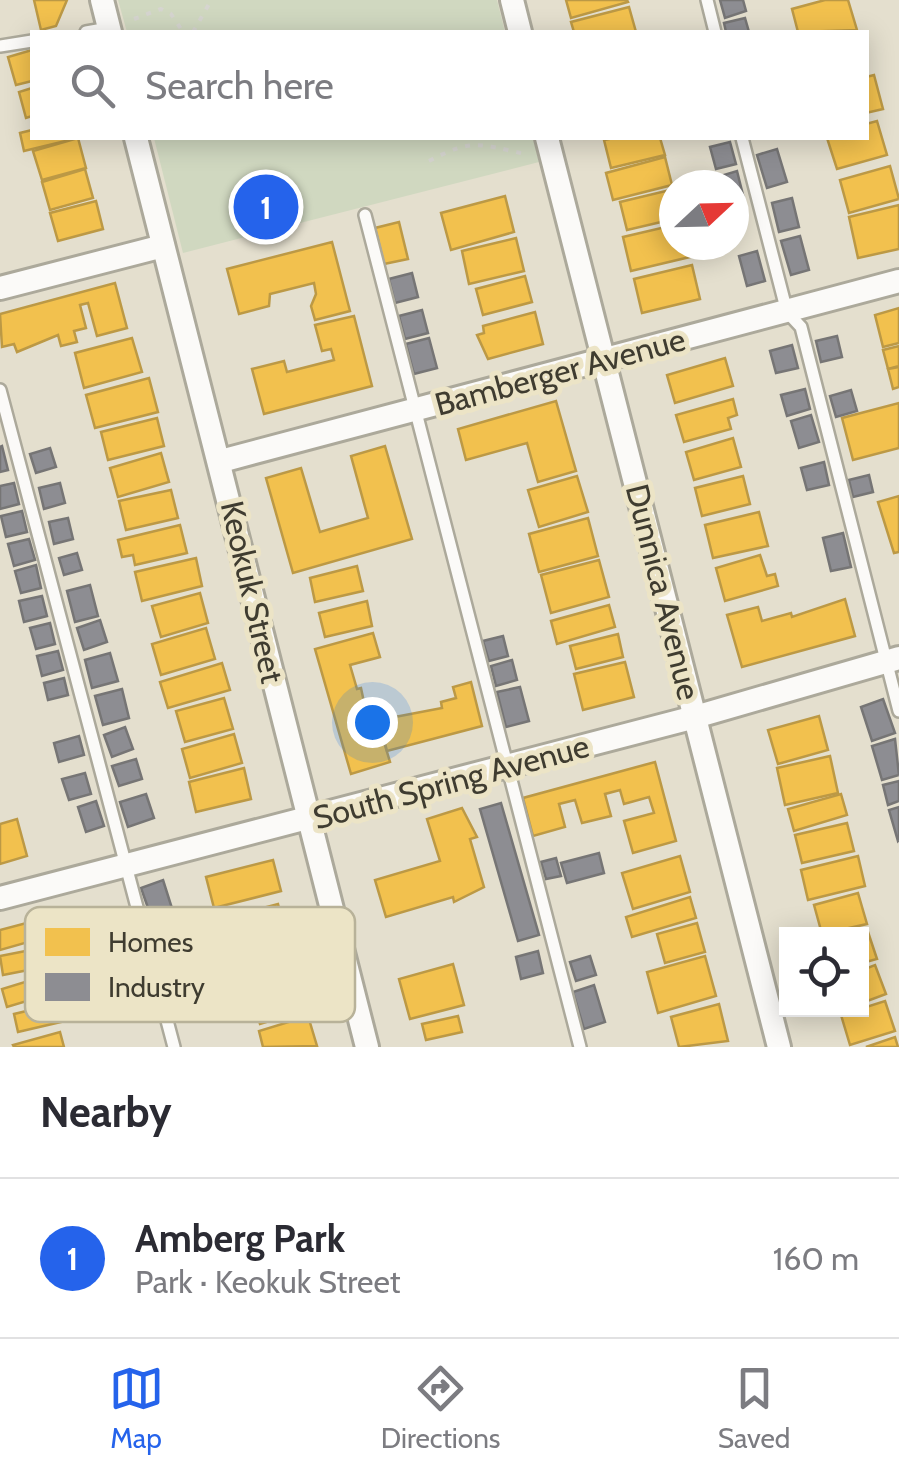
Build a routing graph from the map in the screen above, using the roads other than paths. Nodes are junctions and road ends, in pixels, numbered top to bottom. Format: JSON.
{"nodes":[{"id":1,"x":102,"y":0,"type":"edge"},
{"id":2,"x":512,"y":0,"type":"edge"},
{"id":3,"x":707,"y":0,"type":"edge"},
{"id":4,"x":101,"y":30,"type":"edge"},
{"id":5,"x":520,"y":30,"type":"edge"},
{"id":6,"x":715,"y":30,"type":"edge"},
{"id":7,"x":30,"y":41,"type":"edge"},
{"id":8,"x":0,"y":46,"type":"edge"},
{"id":9,"x":136,"y":140,"type":"edge"},
{"id":10,"x":548,"y":140,"type":"edge"},
{"id":11,"x":743,"y":140,"type":"edge"},
{"id":12,"x":365,"y":214,"type":"dead end"},
{"id":13,"x":163,"y":246,"type":"junction"},
{"id":14,"x":899,"y":281,"type":"edge"},
{"id":15,"x":0,"y":288,"type":"edge"},
{"id":16,"x":788,"y":312,"type":"junction"},
{"id":17,"x":604,"y":360,"type":"junction"},
{"id":18,"x":0,"y":390,"type":"edge"},
{"id":19,"x":416,"y":410,"type":"junction"},
{"id":20,"x":220,"y":461,"type":"junction"},
{"id":21,"x":893,"y":660,"type":"edge"},
{"id":22,"x":899,"y":711,"type":"edge"},
{"id":23,"x":694,"y":718,"type":"junction"},
{"id":24,"x":508,"y":767,"type":"junction"},
{"id":25,"x":306,"y":820,"type":"junction"},
{"id":26,"x":128,"y":866,"type":"junction"},
{"id":27,"x":0,"y":898,"type":"edge"},
{"id":28,"x":138,"y":907,"type":"edge"},
{"id":29,"x":329,"y":907,"type":"edge"},
{"id":30,"x":355,"y":1005,"type":"edge"},
{"id":31,"x":168,"y":1022,"type":"edge"},
{"id":32,"x":174,"y":1047,"type":"edge"},
{"id":33,"x":366,"y":1047,"type":"edge"},
{"id":34,"x":580,"y":1047,"type":"edge"},
{"id":35,"x":779,"y":1047,"type":"edge"}],
"edges":[{"from":1,"to":4,"type":"street"},
{"from":2,"to":5,"type":"street"},
{"from":3,"to":6,"type":"lane"},
{"from":7,"to":8,"type":"lane"},
{"from":9,"to":13,"type":"street","name":"Keokuk Street"},
{"from":10,"to":17,"type":"street","name":"Dunnica Avenue"},
{"from":11,"to":16,"type":"lane"},
{"from":12,"to":19,"type":"lane"},
{"from":13,"to":15,"type":"street"},
{"from":13,"to":20,"type":"street","name":"Keokuk Street"},
{"from":14,"to":16,"type":"street","name":"Bamberger Avenue"},
{"from":16,"to":17,"type":"street","name":"Bamberger Avenue"},
{"from":16,"to":21,"type":"lane"},
{"from":17,"to":19,"type":"street","name":"Bamberger Avenue"},
{"from":17,"to":23,"type":"street","name":"Dunnica Avenue"},
{"from":18,"to":26,"type":"lane"},
{"from":19,"to":20,"type":"street","name":"Bamberger Avenue"},
{"from":19,"to":24,"type":"lane"},
{"from":20,"to":25,"type":"street","name":"Keokuk Street"},
{"from":21,"to":22,"type":"lane"},
{"from":21,"to":23,"type":"street","name":"South Spring Avenue"},
{"from":23,"to":24,"type":"street","name":"South Spring Avenue"},
{"from":23,"to":35,"type":"street","name":"Dunnica Avenue"},
{"from":24,"to":25,"type":"street","name":"South Spring Avenue"},
{"from":24,"to":34,"type":"lane"},
{"from":25,"to":26,"type":"street","name":"South Spring Avenue"},
{"from":25,"to":29,"type":"street","name":"Keokuk Street"},
{"from":26,"to":27,"type":"street","name":"South Spring Avenue"},
{"from":26,"to":28,"type":"lane"},
{"from":30,"to":33,"type":"street","name":"Keokuk Street"},
{"from":31,"to":32,"type":"lane"}]}
